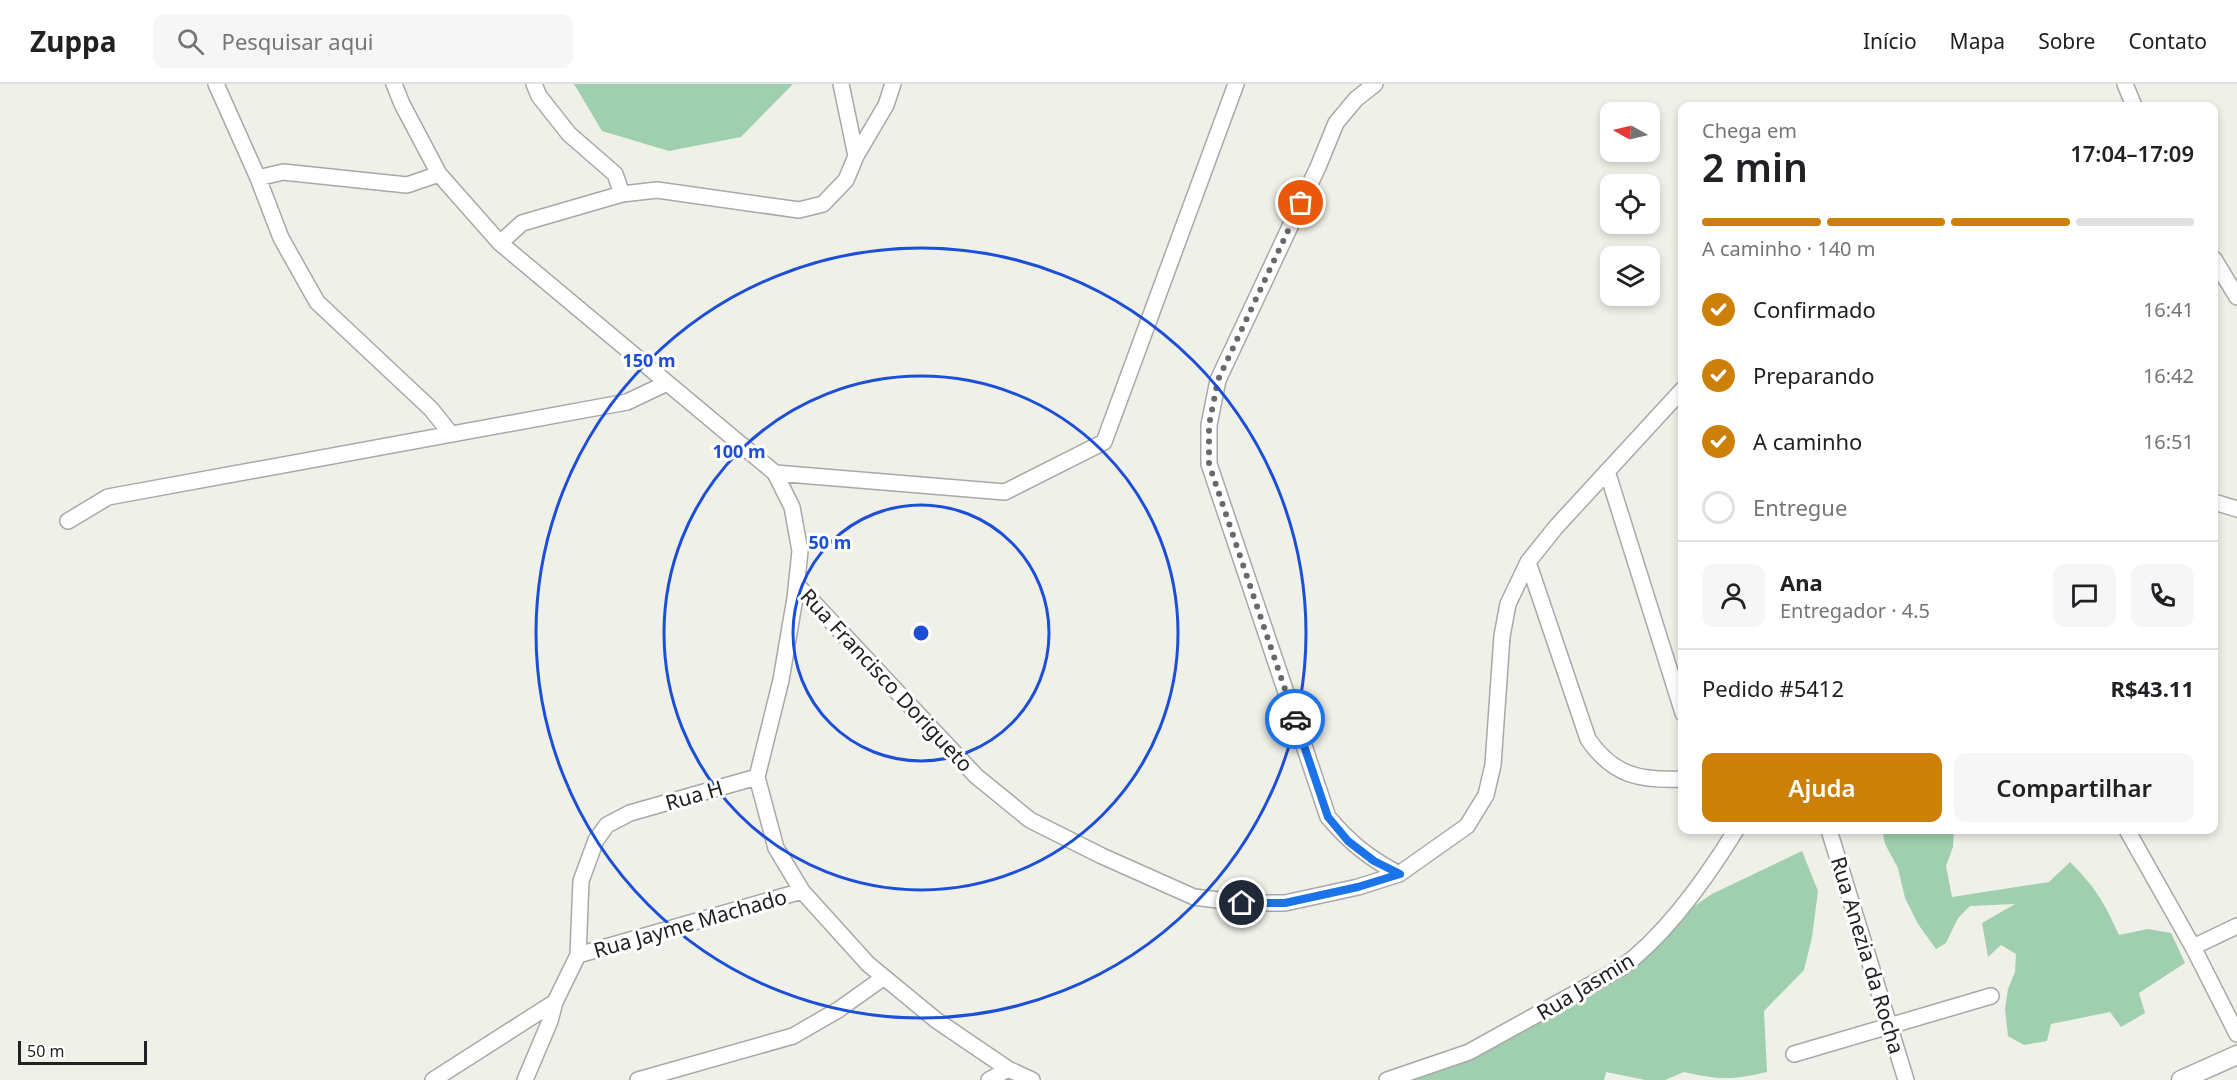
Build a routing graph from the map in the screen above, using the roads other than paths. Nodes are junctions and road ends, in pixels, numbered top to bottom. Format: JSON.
{"nodes":[{"id":1,"x":216,"y":84,"type":"edge"},
{"id":2,"x":394,"y":84,"type":"edge"},
{"id":3,"x":534,"y":84,"type":"edge"},
{"id":4,"x":841,"y":84,"type":"edge"},
{"id":5,"x":893,"y":84,"type":"edge"},
{"id":6,"x":1236,"y":84,"type":"edge"},
{"id":7,"x":1375,"y":84,"type":"edge"},
{"id":8,"x":2125,"y":84,"type":"edge"},
{"id":9,"x":2132,"y":102,"type":"edge"},
{"id":10,"x":856,"y":156,"type":"junction"},
{"id":11,"x":439,"y":174,"type":"junction"},
{"id":12,"x":258,"y":178,"type":"junction"},
{"id":13,"x":622,"y":194,"type":"junction"},
{"id":14,"x":500,"y":243,"type":"junction"},
{"id":15,"x":2218,"y":266,"type":"edge"},
{"id":16,"x":2237,"y":297,"type":"edge"},
{"id":17,"x":667,"y":383,"type":"junction"},
{"id":18,"x":1678,"y":395,"type":"edge"},
{"id":19,"x":451,"y":434,"type":"junction"},
{"id":20,"x":1607,"y":471,"type":"junction"},
{"id":21,"x":775,"y":473,"type":"junction"},
{"id":22,"x":2218,"y":503,"type":"edge"},
{"id":23,"x":2237,"y":509,"type":"edge"},
{"id":24,"x":68,"y":521,"type":"dead end"},
{"id":25,"x":1528,"y":562,"type":"junction"},
{"id":26,"x":797,"y":585,"type":"junction"},
{"id":27,"x":1678,"y":697,"type":"edge"},
{"id":28,"x":757,"y":777,"type":"junction"},
{"id":29,"x":1678,"y":779,"type":"edge"},
{"id":30,"x":1734,"y":834,"type":"edge"},
{"id":31,"x":1830,"y":834,"type":"edge"},
{"id":32,"x":2129,"y":834,"type":"edge"},
{"id":33,"x":1400,"y":874,"type":"junction"},
{"id":34,"x":802,"y":891,"type":"junction"},
{"id":35,"x":2237,"y":926,"type":"edge"},
{"id":36,"x":2193,"y":947,"type":"junction"},
{"id":37,"x":579,"y":955,"type":"junction"},
{"id":38,"x":884,"y":978,"type":"junction"},
{"id":39,"x":1991,"y":996,"type":"dead end"},
{"id":40,"x":555,"y":1002,"type":"junction"},
{"id":41,"x":1890,"y":1025,"type":"junction"},
{"id":42,"x":2237,"y":1034,"type":"edge"},
{"id":43,"x":1794,"y":1054,"type":"dead end"},
{"id":44,"x":2237,"y":1055,"type":"edge"},
{"id":45,"x":1008,"y":1069,"type":"junction"},
{"id":46,"x":433,"y":1080,"type":"edge"},
{"id":47,"x":525,"y":1080,"type":"edge"},
{"id":48,"x":638,"y":1080,"type":"edge"},
{"id":49,"x":989,"y":1080,"type":"edge"},
{"id":50,"x":1032,"y":1080,"type":"edge"},
{"id":51,"x":1387,"y":1080,"type":"edge"},
{"id":52,"x":1906,"y":1080,"type":"edge"},
{"id":53,"x":2181,"y":1080,"type":"edge"}],
"edges":[{"from":1,"to":12,"type":"street"},
{"from":2,"to":11,"type":"street","name":"Rua Francisco Dorigueto"},
{"from":3,"to":13,"type":"street"},
{"from":4,"to":10,"type":"street"},
{"from":5,"to":10,"type":"street"},
{"from":6,"to":21,"type":"street"},
{"from":7,"to":33,"type":"street"},
{"from":8,"to":9,"type":"street"},
{"from":10,"to":13,"type":"street"},
{"from":11,"to":12,"type":"street"},
{"from":11,"to":14,"type":"street","name":"Rua Francisco Dorigueto"},
{"from":12,"to":19,"type":"street"},
{"from":13,"to":14,"type":"street"},
{"from":14,"to":17,"type":"street","name":"Rua Francisco Dorigueto"},
{"from":15,"to":16,"type":"street"},
{"from":17,"to":19,"type":"street"},
{"from":17,"to":21,"type":"street","name":"Rua Francisco Dorigueto"},
{"from":18,"to":20,"type":"street","name":"Rua Francisco Dorigueto"},
{"from":19,"to":24,"type":"street"},
{"from":20,"to":25,"type":"street","name":"Rua Francisco Dorigueto"},
{"from":20,"to":27,"type":"street"},
{"from":21,"to":26,"type":"street","name":"Rua Francisco Dorigueto"},
{"from":22,"to":23,"type":"street"},
{"from":25,"to":29,"type":"street"},
{"from":25,"to":33,"type":"street","name":"Rua Francisco Dorigueto"},
{"from":26,"to":28,"type":"street"},
{"from":26,"to":33,"type":"street","name":"Rua Francisco Dorigueto"},
{"from":28,"to":34,"type":"street"},
{"from":28,"to":37,"type":"street","name":"Rua H"},
{"from":30,"to":51,"type":"street","name":"Rua Jasmin"},
{"from":31,"to":41,"type":"street","name":"Rua Anezia da Rocha"},
{"from":32,"to":36,"type":"street"},
{"from":34,"to":37,"type":"street","name":"Rua Jayme Machado"},
{"from":34,"to":38,"type":"street"},
{"from":35,"to":36,"type":"street"},
{"from":36,"to":42,"type":"street"},
{"from":37,"to":40,"type":"street"},
{"from":38,"to":45,"type":"street"},
{"from":38,"to":48,"type":"street"},
{"from":39,"to":41,"type":"street"},
{"from":40,"to":46,"type":"street"},
{"from":40,"to":47,"type":"street"},
{"from":41,"to":43,"type":"street"},
{"from":41,"to":52,"type":"street","name":"Rua Anezia da Rocha"},
{"from":44,"to":53,"type":"street"},
{"from":45,"to":49,"type":"street"},
{"from":45,"to":50,"type":"street"}]}
